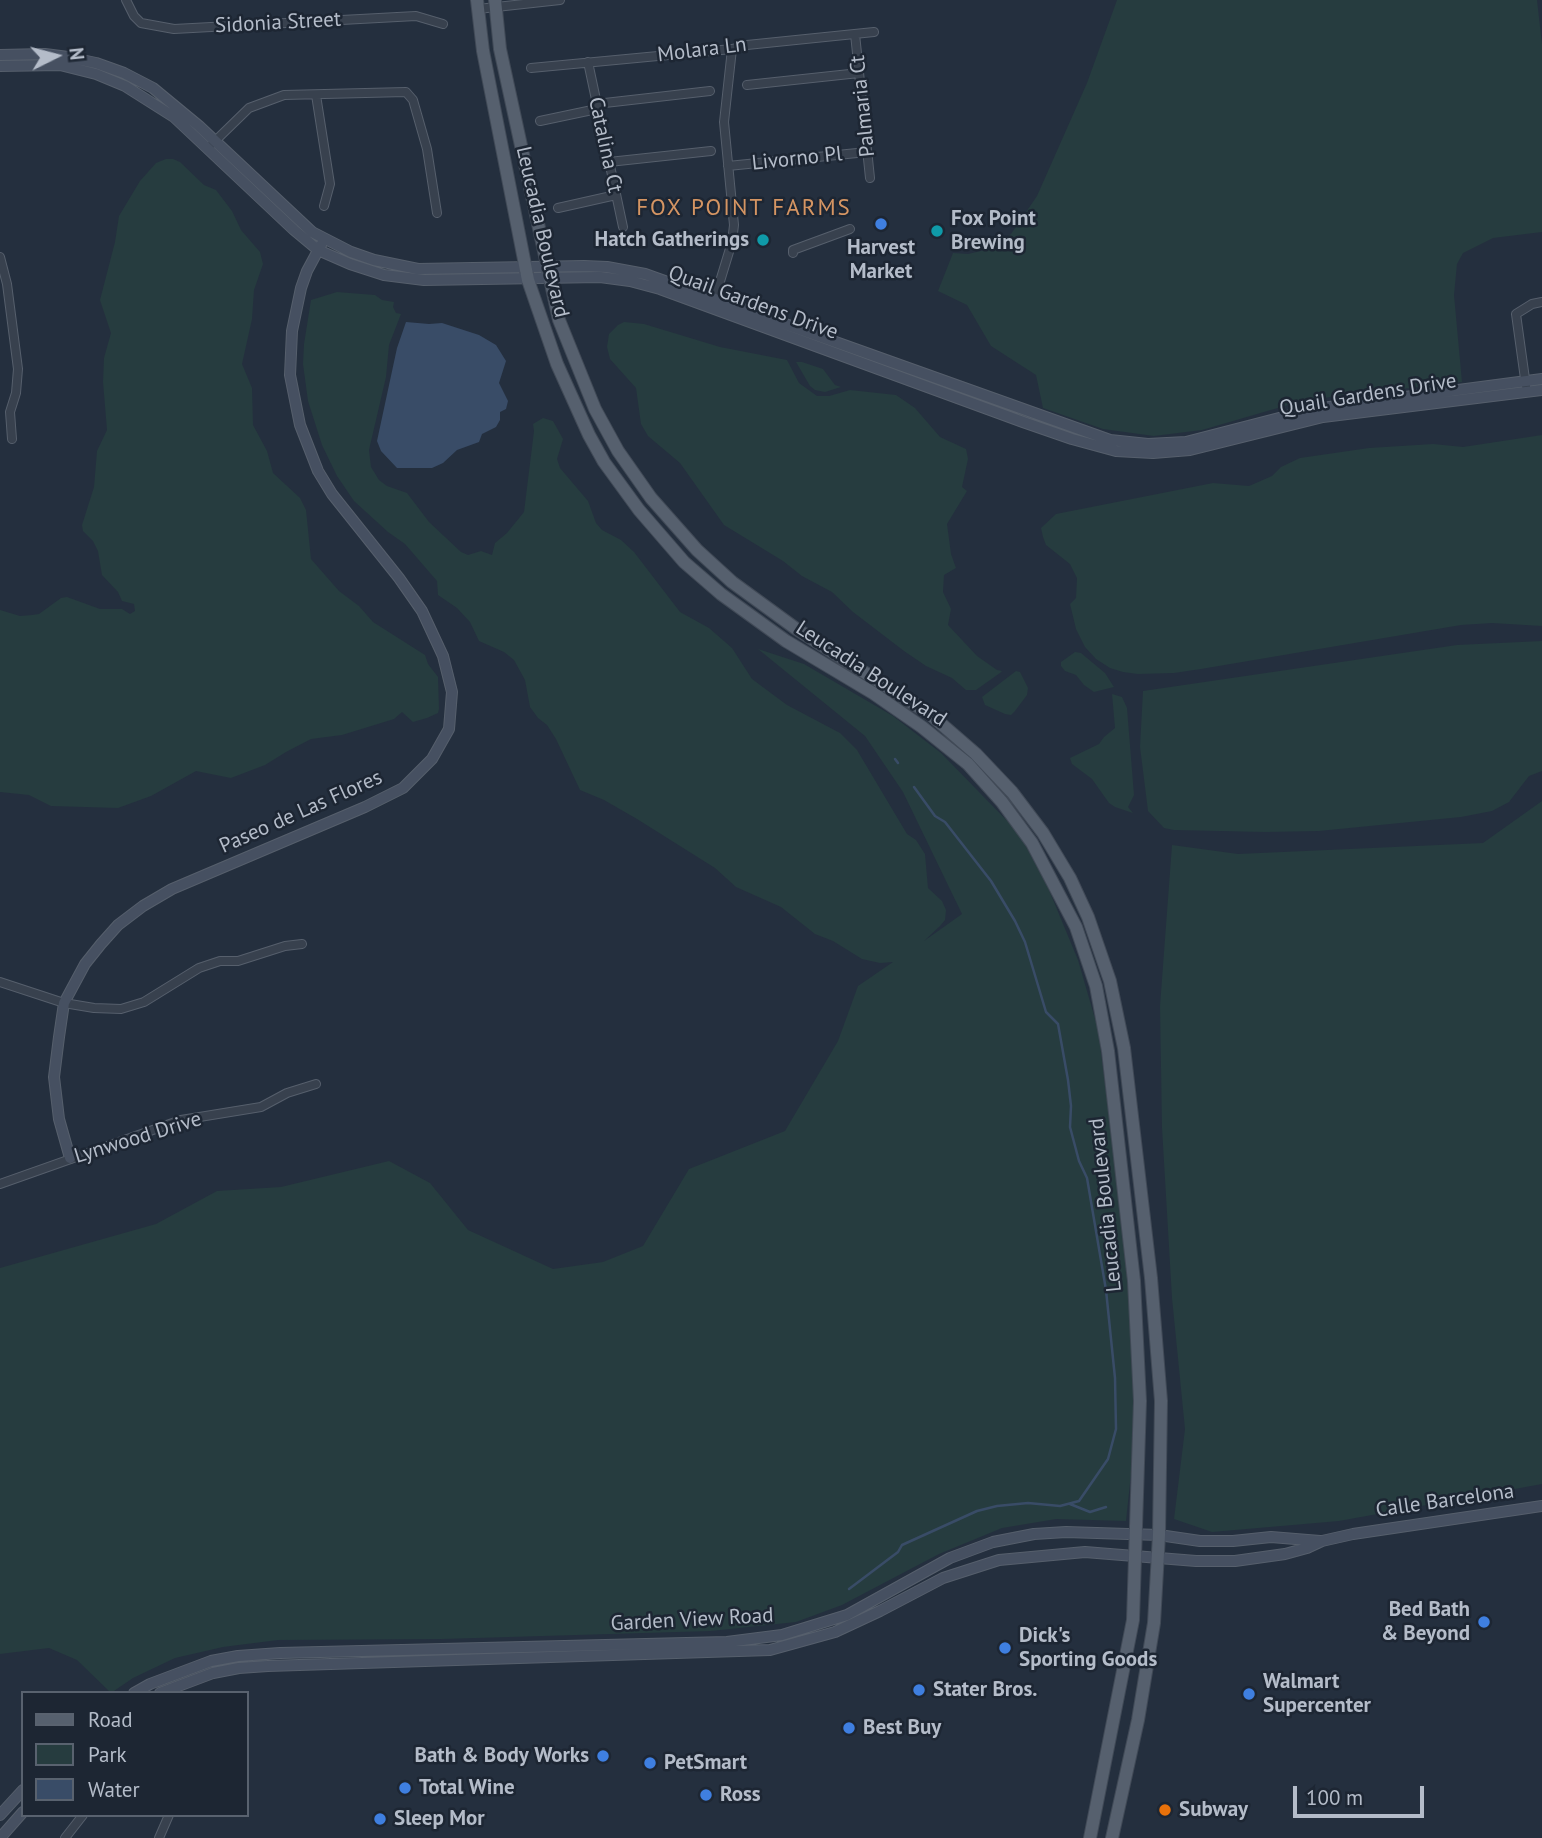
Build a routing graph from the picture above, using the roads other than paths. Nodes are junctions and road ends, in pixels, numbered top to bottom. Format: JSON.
{"nodes":[{"id":1,"x":126,"y":0,"type":"edge"},
{"id":2,"x":560,"y":0,"type":"edge"},
{"id":3,"x":478,"y":4,"type":"edge"},
{"id":4,"x":495,"y":4,"type":"edge"},
{"id":5,"x":443,"y":24,"type":"dead end"},
{"id":6,"x":874,"y":32,"type":"dead end"},
{"id":7,"x":855,"y":34,"type":"junction"},
{"id":8,"x":732,"y":49,"type":"junction"},
{"id":9,"x":0,"y":55,"type":"edge"},
{"id":10,"x":588,"y":62,"type":"junction"},
{"id":11,"x":0,"y":66,"type":"edge"},
{"id":12,"x":531,"y":68,"type":"dead end"},
{"id":13,"x":859,"y":73,"type":"junction"},
{"id":14,"x":747,"y":85,"type":"dead end"},
{"id":15,"x":710,"y":91,"type":"dead end"},
{"id":16,"x":316,"y":95,"type":"junction"},
{"id":17,"x":596,"y":106,"type":"junction"},
{"id":18,"x":540,"y":121,"type":"dead end"},
{"id":19,"x":211,"y":145,"type":"junction"},
{"id":20,"x":711,"y":151,"type":"dead end"},
{"id":21,"x":867,"y":152,"type":"junction"},
{"id":22,"x":609,"y":162,"type":"junction"},
{"id":23,"x":728,"y":166,"type":"junction"},
{"id":24,"x":870,"y":178,"type":"dead end"},
{"id":25,"x":616,"y":195,"type":"junction"},
{"id":26,"x":324,"y":206,"type":"dead end"},
{"id":27,"x":558,"y":208,"type":"dead end"},
{"id":28,"x":437,"y":213,"type":"dead end"},
{"id":29,"x":623,"y":227,"type":"dead end"},
{"id":30,"x":850,"y":229,"type":"dead end"},
{"id":31,"x":321,"y":244,"type":"junction"},
{"id":32,"x":793,"y":253,"type":"dead end"},
{"id":33,"x":0,"y":257,"type":"edge"},
{"id":34,"x":549,"y":273,"type":"junction"},
{"id":35,"x":527,"y":274,"type":"junction"},
{"id":36,"x":1542,"y":302,"type":"edge"},
{"id":37,"x":713,"y":304,"type":"junction"},
{"id":38,"x":1542,"y":379,"type":"edge"},
{"id":39,"x":1526,"y":387,"type":"junction"},
{"id":40,"x":1542,"y":390,"type":"edge"},
{"id":41,"x":12,"y":439,"type":"dead end"},
{"id":42,"x":302,"y":944,"type":"dead end"},
{"id":43,"x":0,"y":982,"type":"edge"},
{"id":44,"x":64,"y":1003,"type":"junction"},
{"id":45,"x":316,"y":1084,"type":"dead end"},
{"id":46,"x":70,"y":1158,"type":"junction"},
{"id":47,"x":0,"y":1184,"type":"edge"},
{"id":48,"x":1542,"y":1506,"type":"edge"},
{"id":49,"x":1353,"y":1534,"type":"joint"},
{"id":50,"x":1137,"y":1535,"type":"junction"},
{"id":51,"x":1159,"y":1535,"type":"junction"},
{"id":52,"x":1322,"y":1541,"type":"junction"},
{"id":53,"x":1136,"y":1555,"type":"junction"},
{"id":54,"x":1158,"y":1558,"type":"junction"},
{"id":55,"x":137,"y":1691,"type":"edge"},
{"id":56,"x":165,"y":1691,"type":"edge"},
{"id":57,"x":21,"y":1792,"type":"edge"},
{"id":58,"x":21,"y":1814,"type":"edge"},
{"id":59,"x":0,"y":1815,"type":"edge"},
{"id":60,"x":81,"y":1817,"type":"edge"},
{"id":61,"x":168,"y":1817,"type":"edge"},
{"id":62,"x":0,"y":1838,"type":"edge"},
{"id":63,"x":65,"y":1838,"type":"edge"},
{"id":64,"x":159,"y":1838,"type":"edge"},
{"id":65,"x":1090,"y":1838,"type":"edge"},
{"id":66,"x":1112,"y":1838,"type":"edge"}],
"edges":[{"from":1,"to":5,"type":"street","name":"Sidonia Street"},
{"from":2,"to":4,"type":"street"},
{"from":3,"to":4,"type":"street"},
{"from":3,"to":35,"type":"main road","name":"Leucadia Boulevard"},
{"from":4,"to":34,"type":"main road","name":"Leucadia Boulevard"},
{"from":6,"to":7,"type":"street","name":"Molara Ln"},
{"from":7,"to":8,"type":"street","name":"Molara Ln"},
{"from":7,"to":13,"type":"street","name":"Palmaria Ct"},
{"from":8,"to":10,"type":"street","name":"Molara Ln"},
{"from":8,"to":23,"type":"street"},
{"from":9,"to":19,"type":"main road","name":"Quail Gardens Drive"},
{"from":10,"to":12,"type":"street","name":"Molara Ln"},
{"from":10,"to":17,"type":"street","name":"Catalina Ct"},
{"from":11,"to":19,"type":"main road","name":"Quail Gardens Drive"},
{"from":13,"to":14,"type":"street"},
{"from":13,"to":21,"type":"street","name":"Palmaria Ct"},
{"from":15,"to":17,"type":"street"},
{"from":16,"to":19,"type":"street"},
{"from":16,"to":26,"type":"street"},
{"from":16,"to":28,"type":"street"},
{"from":17,"to":18,"type":"street"},
{"from":17,"to":22,"type":"street","name":"Catalina Ct"},
{"from":19,"to":31,"type":"main road","name":"Quail Gardens Drive"},
{"from":20,"to":22,"type":"street"},
{"from":21,"to":23,"type":"street","name":"Livorno Pl"},
{"from":21,"to":24,"type":"street","name":"Palmaria Ct"},
{"from":22,"to":25,"type":"street","name":"Catalina Ct"},
{"from":23,"to":37,"type":"street"},
{"from":25,"to":27,"type":"street"},
{"from":25,"to":29,"type":"street","name":"Catalina Ct"},
{"from":30,"to":32,"type":"street"},
{"from":31,"to":35,"type":"main road","name":"Quail Gardens Drive"},
{"from":31,"to":44,"type":"main road","name":"Paseo de Las Flores"},
{"from":33,"to":41,"type":"street"},
{"from":34,"to":35,"type":"main road","name":"Quail Gardens Drive"},
{"from":34,"to":37,"type":"main road","name":"Quail Gardens Drive"},
{"from":34,"to":51,"type":"main road","name":"Leucadia Boulevard"},
{"from":35,"to":50,"type":"main road","name":"Leucadia Boulevard"},
{"from":36,"to":39,"type":"street"},
{"from":37,"to":39,"type":"main road","name":"Quail Gardens Drive"},
{"from":38,"to":39,"type":"main road","name":"Quail Gardens Drive"},
{"from":39,"to":40,"type":"main road","name":"Quail Gardens Drive"},
{"from":42,"to":44,"type":"street"},
{"from":43,"to":44,"type":"street"},
{"from":44,"to":46,"type":"main road","name":"Paseo de Las Flores"},
{"from":45,"to":46,"type":"street","name":"Lynwood Drive"},
{"from":46,"to":47,"type":"street","name":"Lynwood Drive"},
{"from":48,"to":49,"type":"main road","name":"Calle Barcelona"},
{"from":49,"to":52,"type":"main road","name":"Garden View Road"},
{"from":50,"to":51,"type":"main road","name":"Garden View Road"},
{"from":50,"to":53,"type":"main road","name":"Leucadia Boulevard"},
{"from":50,"to":55,"type":"main road","name":"Garden View Road"},
{"from":51,"to":52,"type":"main road","name":"Garden View Road"},
{"from":51,"to":54,"type":"main road","name":"Leucadia Boulevard"},
{"from":52,"to":54,"type":"main road","name":"Garden View Road"},
{"from":53,"to":54,"type":"main road","name":"Garden View Road"},
{"from":53,"to":56,"type":"main road","name":"Garden View Road"},
{"from":53,"to":65,"type":"main road","name":"Leucadia Boulevard"},
{"from":54,"to":66,"type":"main road","name":"Leucadia Boulevard"},
{"from":57,"to":59,"type":"main road"},
{"from":58,"to":62,"type":"main road"},
{"from":60,"to":63,"type":"street"},
{"from":61,"to":64,"type":"street"}]}
